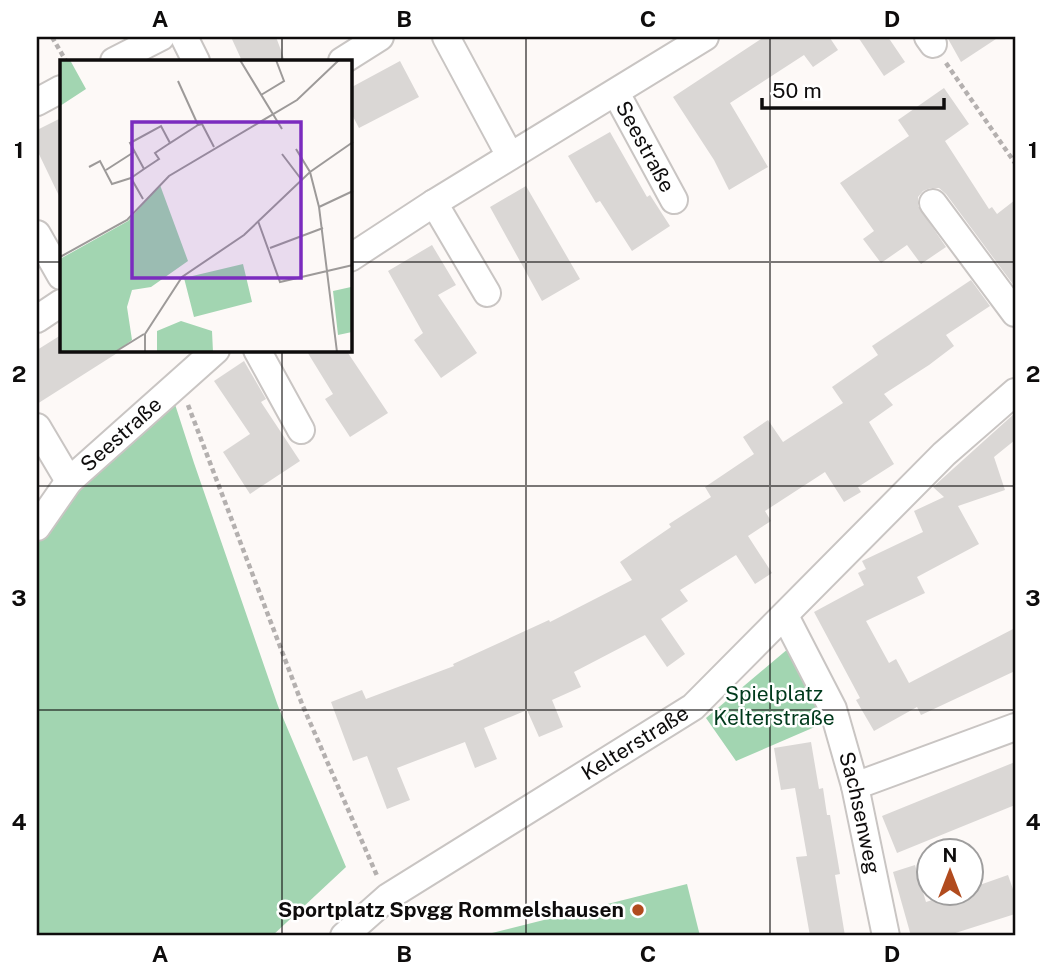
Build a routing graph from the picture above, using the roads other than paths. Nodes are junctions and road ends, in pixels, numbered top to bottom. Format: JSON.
{"nodes":[{"id":1,"x":161,"y":37,"type":"edge"},
{"id":2,"x":184,"y":37,"type":"edge"},
{"id":3,"x":380,"y":37,"type":"edge"},
{"id":4,"x":446,"y":37,"type":"edge"},
{"id":5,"x":705,"y":37,"type":"edge"},
{"id":6,"x":116,"y":60,"type":"edge"},
{"id":7,"x":196,"y":60,"type":"edge"},
{"id":8,"x":344,"y":60,"type":"edge"},
{"id":9,"x":60,"y":90,"type":"edge"},
{"id":10,"x":616,"y":93,"type":"junction"},
{"id":11,"x":37,"y":102,"type":"edge"},
{"id":12,"x":510,"y":156,"type":"junction"},
{"id":13,"x":674,"y":200,"type":"dead end"},
{"id":14,"x":434,"y":202,"type":"junction"},
{"id":15,"x":933,"y":202,"type":"dead end"},
{"id":16,"x":37,"y":234,"type":"edge"},
{"id":17,"x":352,"y":257,"type":"edge"},
{"id":18,"x":60,"y":274,"type":"edge"},
{"id":19,"x":488,"y":293,"type":"dead end"},
{"id":20,"x":60,"y":304,"type":"edge"},
{"id":21,"x":1015,"y":313,"type":"edge"},
{"id":22,"x":37,"y":319,"type":"edge"},
{"id":23,"x":214,"y":352,"type":"edge"},
{"id":24,"x":258,"y":352,"type":"edge"},
{"id":25,"x":1015,"y":392,"type":"edge"},
{"id":26,"x":37,"y":427,"type":"edge"},
{"id":27,"x":301,"y":430,"type":"dead end"},
{"id":28,"x":69,"y":481,"type":"junction"},
{"id":29,"x":37,"y":527,"type":"edge"},
{"id":30,"x":785,"y":616,"type":"junction"},
{"id":31,"x":1015,"y":727,"type":"edge"},
{"id":32,"x":855,"y":786,"type":"junction"},
{"id":33,"x":344,"y":936,"type":"edge"},
{"id":34,"x":886,"y":936,"type":"edge"}],
"edges":[{"from":1,"to":6,"type":"street"},
{"from":2,"to":7,"type":"street"},
{"from":3,"to":8,"type":"street"},
{"from":4,"to":12,"type":"street"},
{"from":5,"to":10,"type":"street","name":"Seestraße"},
{"from":9,"to":11,"type":"street"},
{"from":10,"to":12,"type":"street","name":"Seestraße"},
{"from":10,"to":13,"type":"street","name":"Seestraße"},
{"from":12,"to":14,"type":"street","name":"Seestraße"},
{"from":14,"to":17,"type":"street","name":"Seestraße"},
{"from":14,"to":19,"type":"street"},
{"from":15,"to":21,"type":"street"},
{"from":16,"to":18,"type":"street"},
{"from":20,"to":22,"type":"street"},
{"from":23,"to":28,"type":"street","name":"Seestraße"},
{"from":24,"to":27,"type":"street"},
{"from":25,"to":30,"type":"street","name":"Kelterstraße"},
{"from":26,"to":28,"type":"street"},
{"from":28,"to":29,"type":"street","name":"Seestraße"},
{"from":30,"to":32,"type":"street","name":"Sachsenweg"},
{"from":30,"to":33,"type":"street","name":"Kelterstraße"},
{"from":31,"to":32,"type":"street"},
{"from":32,"to":34,"type":"street","name":"Sachsenweg"}]}
